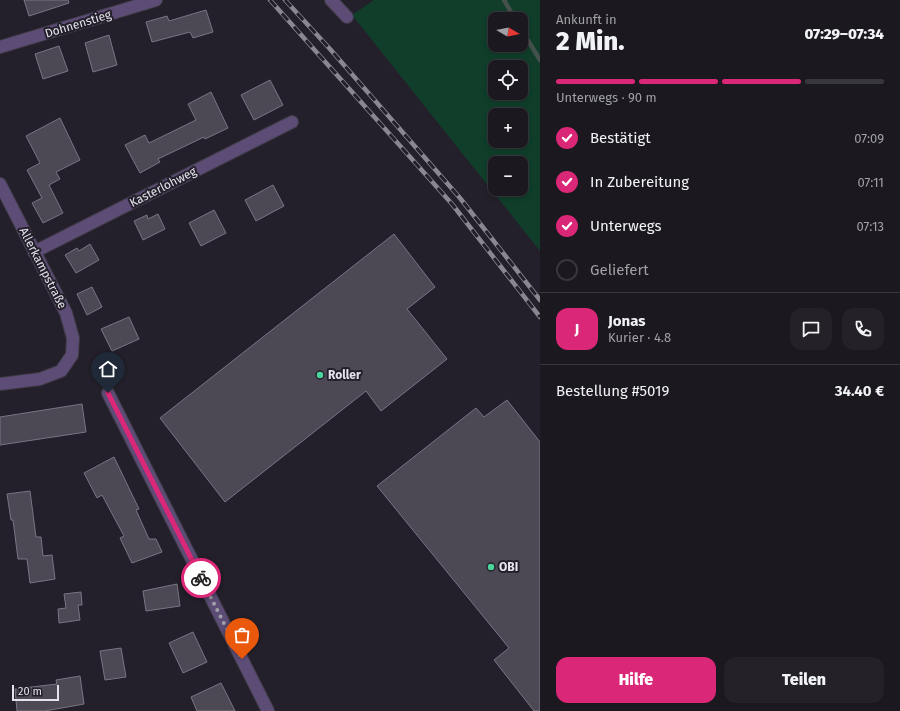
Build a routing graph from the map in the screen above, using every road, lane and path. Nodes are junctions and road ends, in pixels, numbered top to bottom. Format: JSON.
{"nodes":[{"id":1,"x":156,"y":0,"type":"edge"},
{"id":2,"x":331,"y":0,"type":"edge"},
{"id":3,"x":347,"y":17,"type":"dead end"},
{"id":4,"x":0,"y":47,"type":"edge"},
{"id":5,"x":292,"y":122,"type":"dead end"},
{"id":6,"x":0,"y":184,"type":"edge"},
{"id":7,"x":34,"y":252,"type":"junction"},
{"id":8,"x":0,"y":384,"type":"edge"},
{"id":9,"x":108,"y":393,"type":"dead end"},
{"id":10,"x":268,"y":711,"type":"edge"}],
"edges":[{"from":1,"to":4,"type":"street","name":"Dohnenstieg"},
{"from":2,"to":3,"type":"street"},
{"from":5,"to":7,"type":"street","name":"Kasterlohweg"},
{"from":6,"to":7,"type":"street","name":"Allerkampstraße"},
{"from":7,"to":8,"type":"street","name":"Allerkampstraße"},
{"from":9,"to":10,"type":"street"}]}
